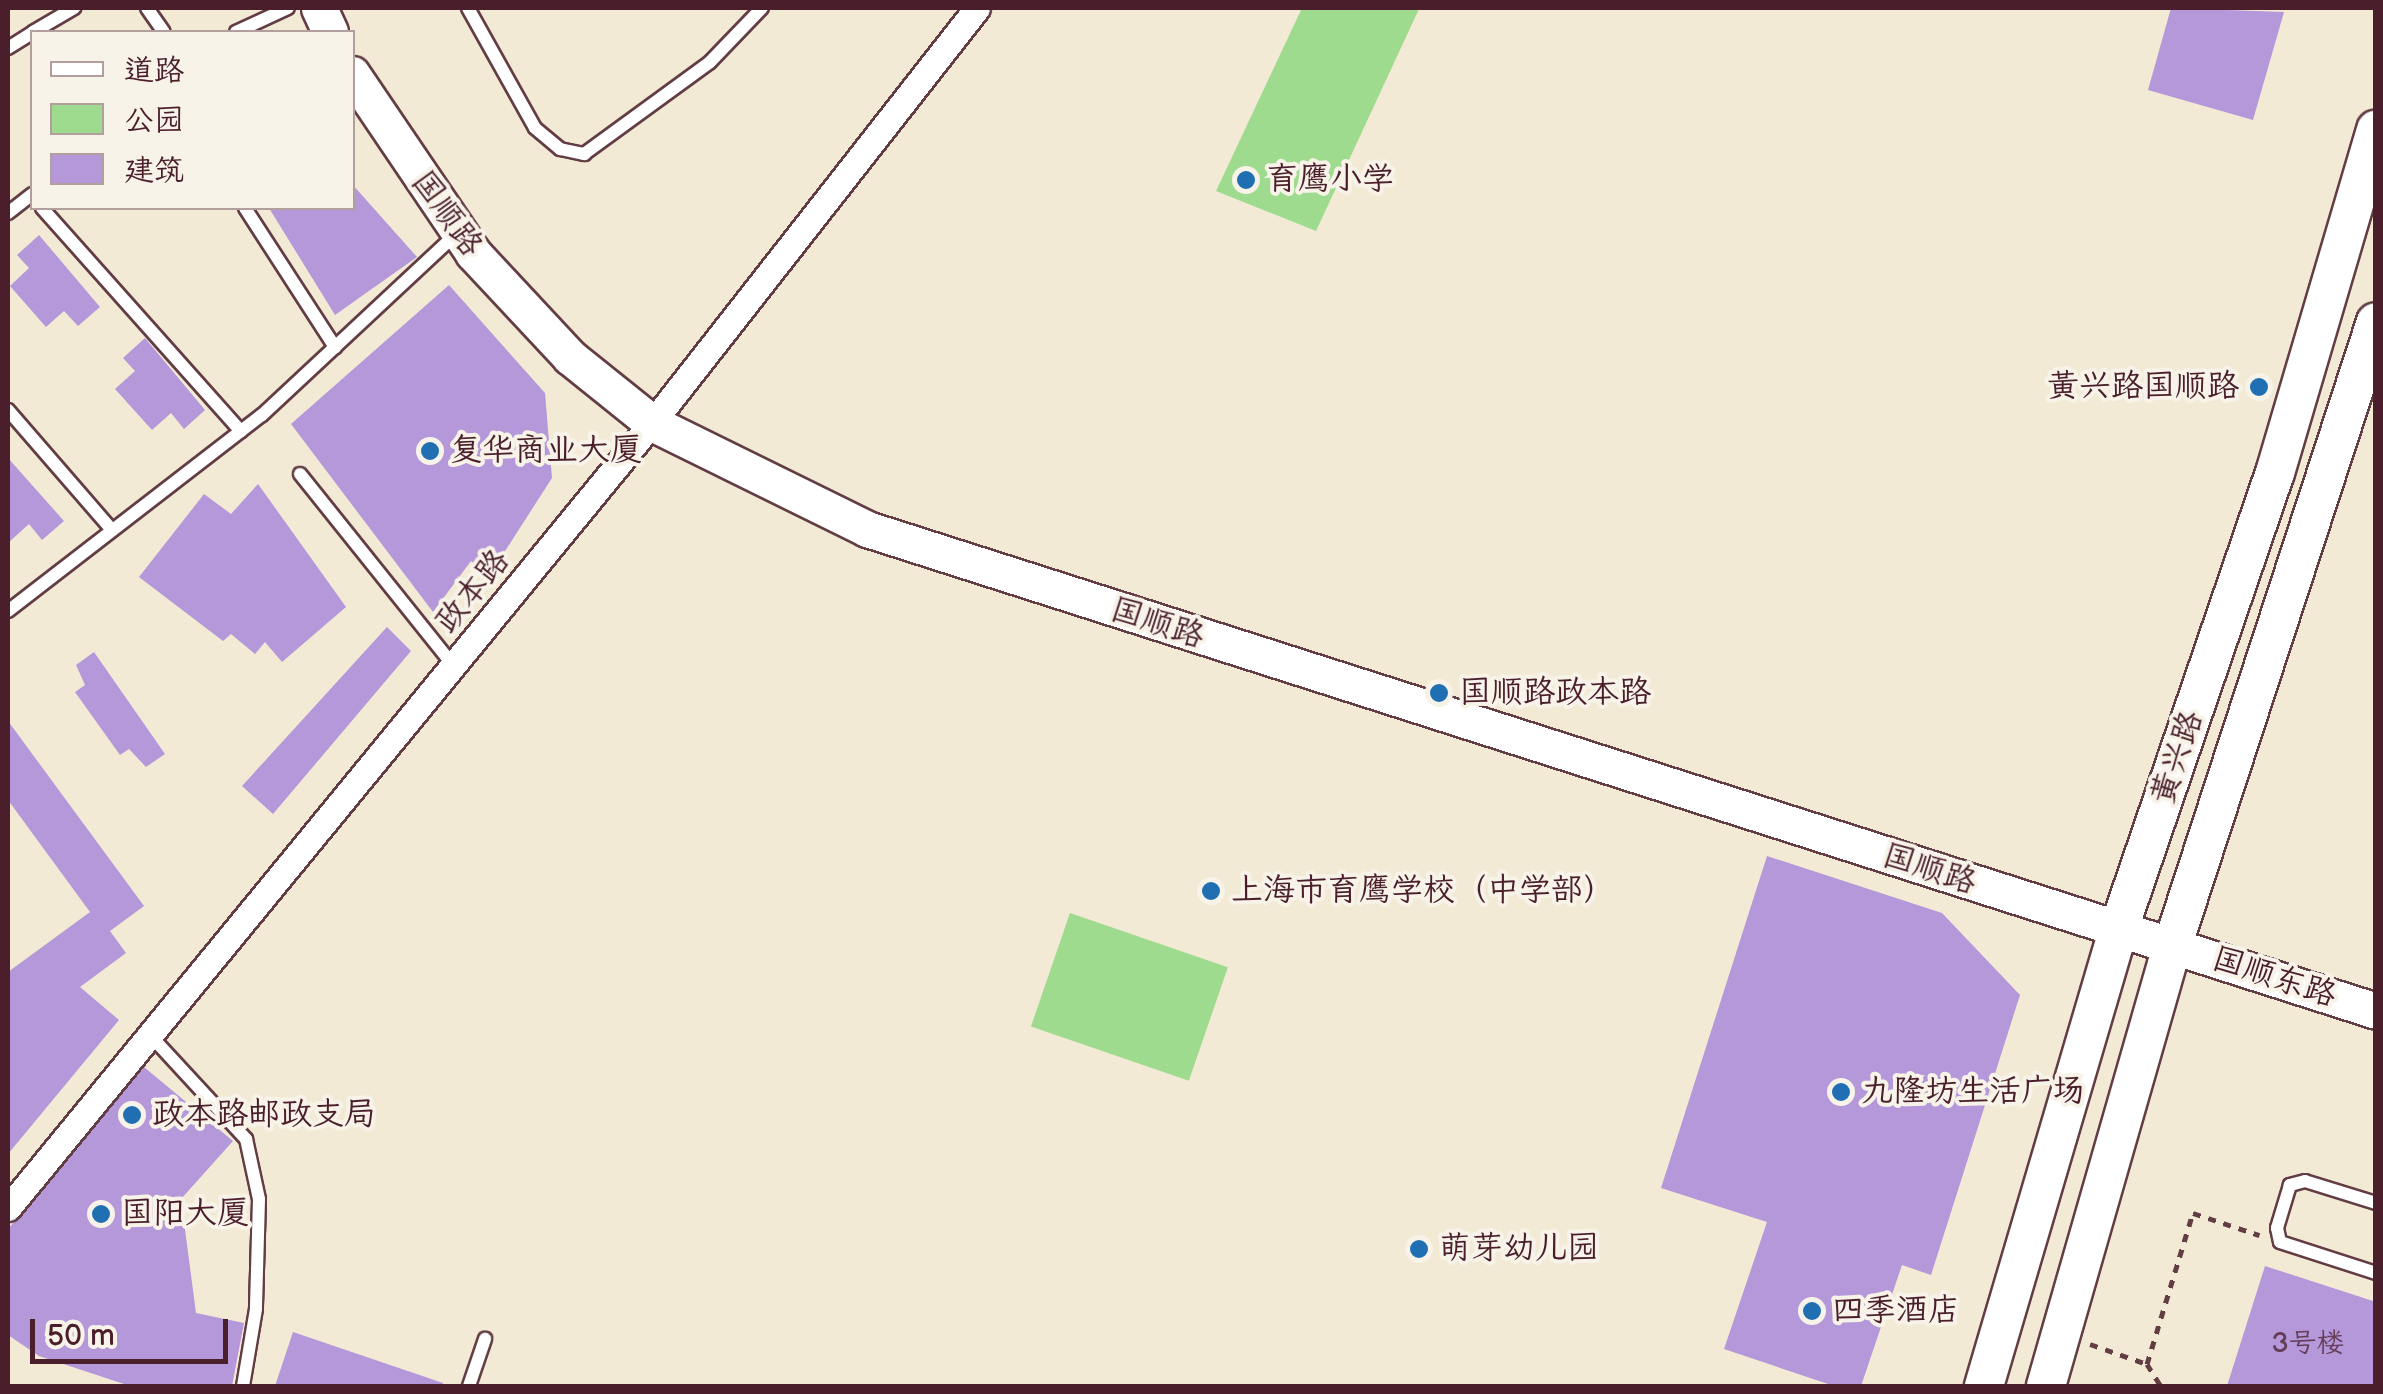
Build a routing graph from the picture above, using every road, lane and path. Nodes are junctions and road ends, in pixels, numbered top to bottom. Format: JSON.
{"nodes":[{"id":1,"x":147,"y":8,"type":"edge"},
{"id":2,"x":288,"y":8,"type":"edge"},
{"id":3,"x":468,"y":8,"type":"edge"},
{"id":4,"x":762,"y":8,"type":"edge"},
{"id":5,"x":977,"y":8,"type":"edge"},
{"id":6,"x":67,"y":9,"type":"edge"},
{"id":7,"x":37,"y":30,"type":"edge"},
{"id":8,"x":163,"y":30,"type":"edge"},
{"id":9,"x":240,"y":30,"type":"edge"},
{"id":10,"x":30,"y":35,"type":"edge"},
{"id":11,"x":8,"y":48,"type":"edge"},
{"id":12,"x":355,"y":78,"type":"edge"},
{"id":13,"x":2376,"y":130,"type":"edge"},
{"id":14,"x":30,"y":196,"type":"edge"},
{"id":15,"x":44,"y":210,"type":"edge"},
{"id":16,"x":245,"y":210,"type":"edge"},
{"id":17,"x":8,"y":213,"type":"edge"},
{"id":18,"x":458,"y":232,"type":"junction"},
{"id":19,"x":2376,"y":322,"type":"edge"},
{"id":20,"x":335,"y":347,"type":"junction"},
{"id":21,"x":2368,"y":373,"type":"edge"},
{"id":22,"x":8,"y":410,"type":"edge"},
{"id":23,"x":652,"y":423,"type":"junction"},
{"id":24,"x":241,"y":431,"type":"junction"},
{"id":25,"x":300,"y":474,"type":"dead end"},
{"id":26,"x":112,"y":530,"type":"junction"},
{"id":27,"x":8,"y":611,"type":"edge"},
{"id":28,"x":454,"y":666,"type":"junction"},
{"id":29,"x":2118,"y":931,"type":"junction"},
{"id":30,"x":2173,"y":944,"type":"junction"},
{"id":31,"x":2376,"y":1011,"type":"edge"},
{"id":32,"x":150,"y":1035,"type":"junction"},
{"id":33,"x":2376,"y":1204,"type":"edge"},
{"id":34,"x":8,"y":1208,"type":"edge"},
{"id":35,"x":2280,"y":1242,"type":"junction"},
{"id":36,"x":2376,"y":1273,"type":"edge"},
{"id":37,"x":2061,"y":1334,"type":"junction"},
{"id":38,"x":485,"y":1339,"type":"dead end"},
{"id":39,"x":2147,"y":1364,"type":"junction"},
{"id":40,"x":243,"y":1386,"type":"edge"},
{"id":41,"x":469,"y":1386,"type":"edge"},
{"id":42,"x":1984,"y":1386,"type":"edge"},
{"id":43,"x":2046,"y":1386,"type":"edge"},
{"id":44,"x":2161,"y":1386,"type":"edge"}],
"edges":[{"from":1,"to":8,"type":"lane"},
{"from":2,"to":9,"type":"lane"},
{"from":3,"to":4,"type":"lane"},
{"from":5,"to":23,"type":"street","name":"政本路"},
{"from":6,"to":7,"type":"lane"},
{"from":10,"to":11,"type":"lane"},
{"from":12,"to":18,"type":"street","name":"国顺路"},
{"from":13,"to":29,"type":"main road","name":"黄兴路"},
{"from":14,"to":17,"type":"lane"},
{"from":15,"to":24,"type":"lane"},
{"from":16,"to":20,"type":"lane"},
{"from":18,"to":20,"type":"lane"},
{"from":18,"to":23,"type":"street","name":"国顺路"},
{"from":19,"to":21,"type":"main road","name":"黄兴路"},
{"from":20,"to":24,"type":"lane"},
{"from":21,"to":30,"type":"main road","name":"黄兴路"},
{"from":22,"to":26,"type":"lane"},
{"from":23,"to":28,"type":"street","name":"政本路"},
{"from":23,"to":29,"type":"street","name":"国顺路"},
{"from":24,"to":26,"type":"lane"},
{"from":25,"to":28,"type":"lane"},
{"from":26,"to":27,"type":"lane"},
{"from":28,"to":32,"type":"street","name":"政本路"},
{"from":29,"to":30,"type":"street","name":"国顺路"},
{"from":29,"to":42,"type":"main road","name":"黄兴路"},
{"from":30,"to":31,"type":"street","name":"国顺东路"},
{"from":30,"to":37,"type":"main road","name":"黄兴路"},
{"from":32,"to":34,"type":"street","name":"政本路"},
{"from":32,"to":40,"type":"lane"},
{"from":33,"to":35,"type":"lane"},
{"from":35,"to":36,"type":"lane"},
{"from":35,"to":39,"type":"path"},
{"from":37,"to":39,"type":"path"},
{"from":37,"to":43,"type":"main road","name":"黄兴路"},
{"from":38,"to":41,"type":"lane"},
{"from":39,"to":44,"type":"path"}]}
